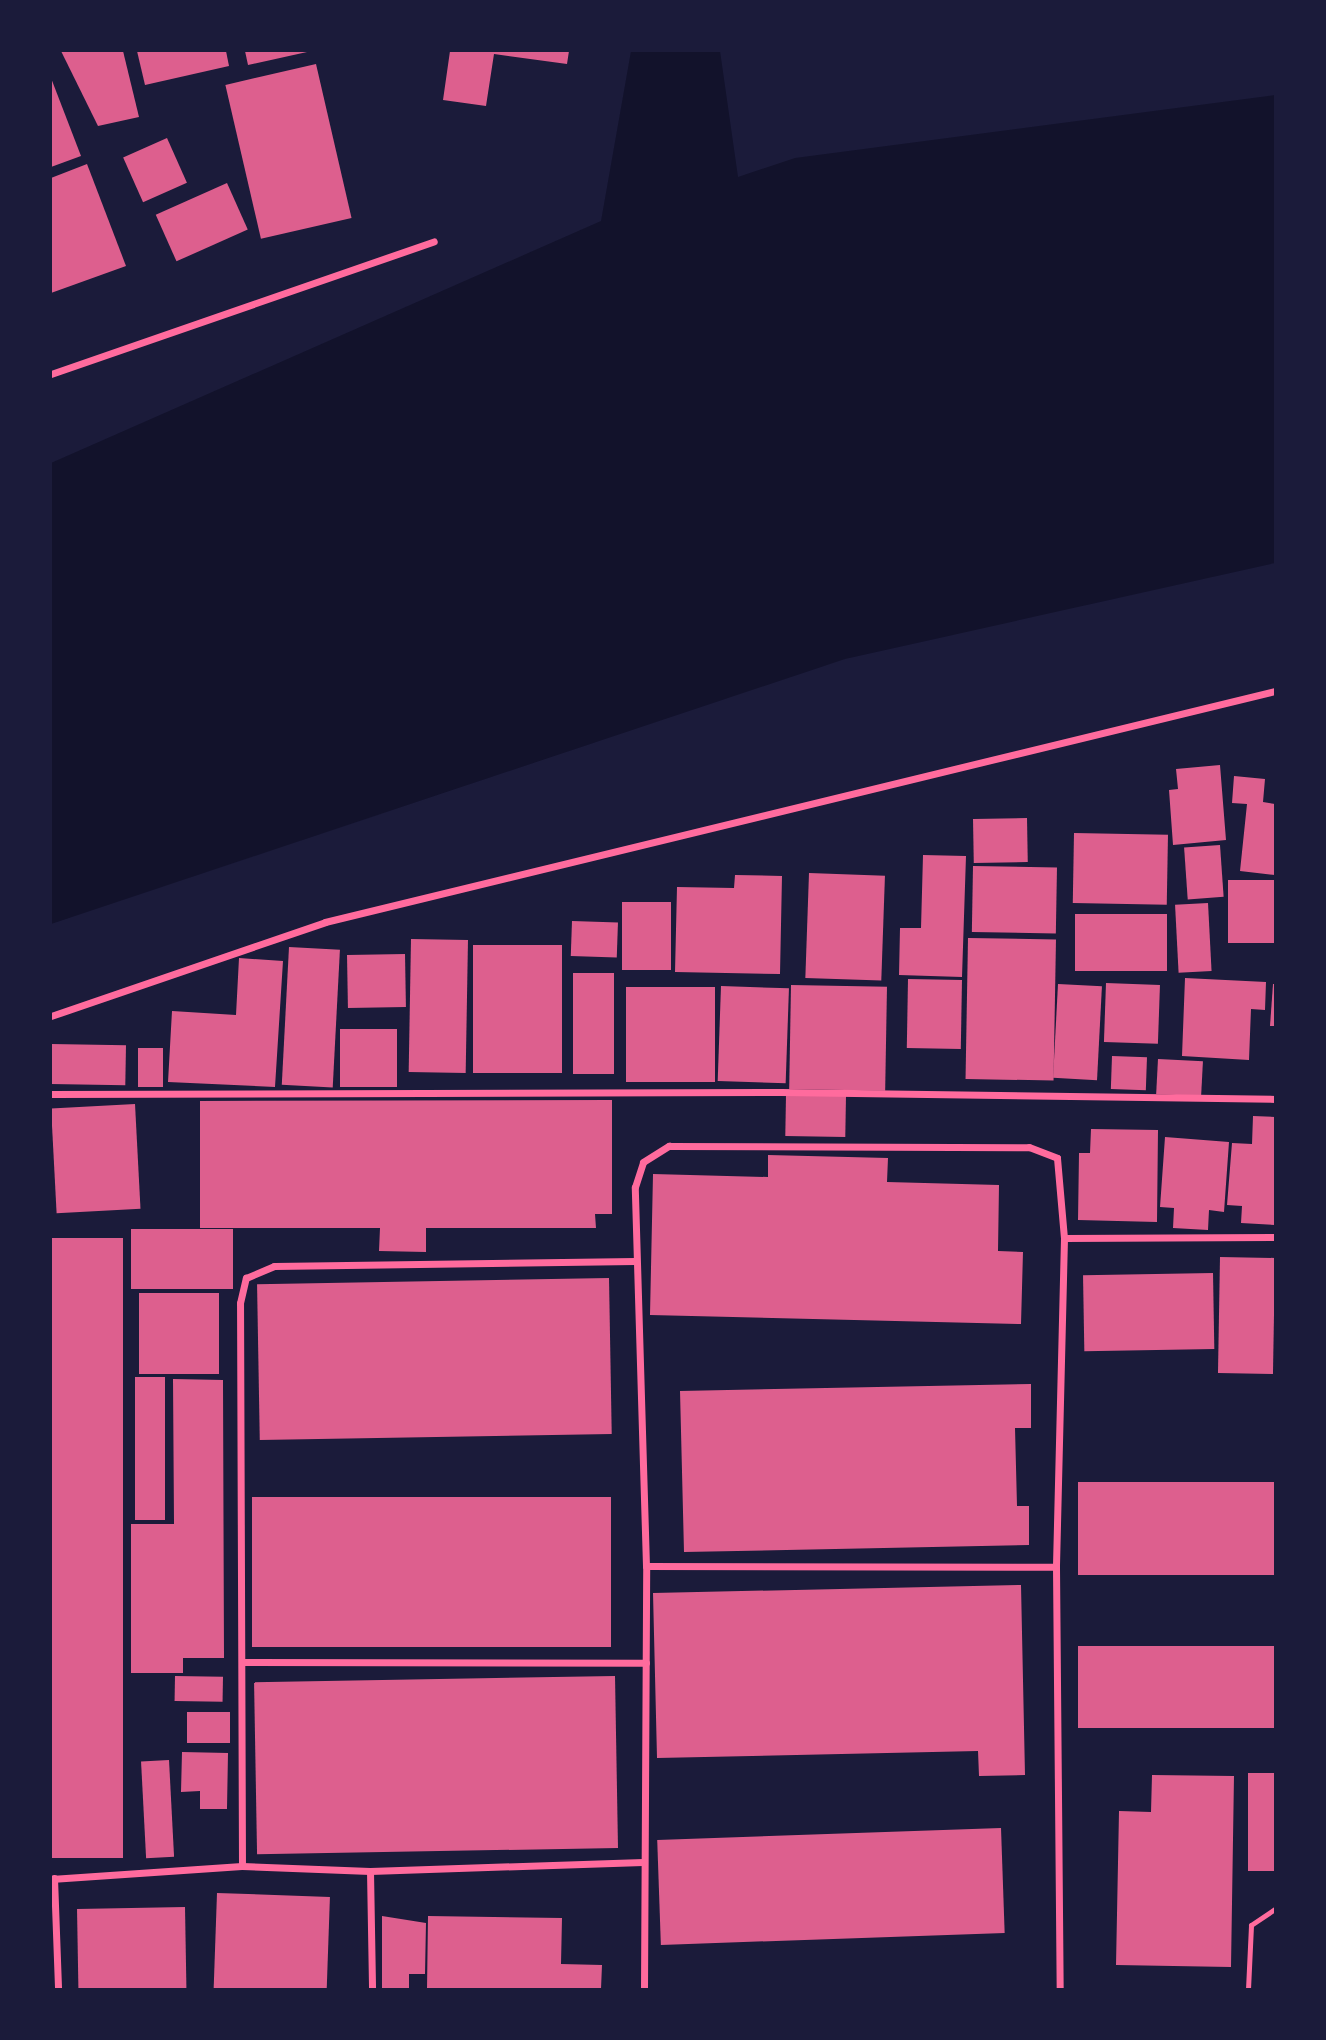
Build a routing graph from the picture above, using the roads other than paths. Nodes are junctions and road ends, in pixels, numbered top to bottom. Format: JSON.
{"nodes":[{"id":1,"x":434,"y":241,"type":"dead end"},
{"id":2,"x":51,"y":374,"type":"edge"},
{"id":3,"x":1275,"y":691,"type":"edge"},
{"id":4,"x":51,"y":1016,"type":"edge"},
{"id":5,"x":51,"y":1094,"type":"edge"},
{"id":6,"x":1275,"y":1098,"type":"edge"},
{"id":7,"x":1275,"y":1237,"type":"edge"},
{"id":8,"x":1064,"y":1238,"type":"junction"},
{"id":9,"x":635,"y":1261,"type":"junction"},
{"id":10,"x":646,"y":1566,"type":"junction"},
{"id":11,"x":1056,"y":1567,"type":"junction"},
{"id":12,"x":243,"y":1662,"type":"junction"},
{"id":13,"x":646,"y":1663,"type":"junction"},
{"id":14,"x":643,"y":1862,"type":"junction"},
{"id":15,"x":242,"y":1866,"type":"junction"},
{"id":16,"x":370,"y":1871,"type":"junction"},
{"id":17,"x":52,"y":1878,"type":"edge"},
{"id":18,"x":1275,"y":1909,"type":"edge"},
{"id":19,"x":58,"y":1989,"type":"edge"},
{"id":20,"x":372,"y":1989,"type":"edge"},
{"id":21,"x":644,"y":1989,"type":"edge"},
{"id":22,"x":1060,"y":1989,"type":"edge"},
{"id":23,"x":1248,"y":1989,"type":"edge"}],
"edges":[{"from":1,"to":2,"type":"street"},
{"from":3,"to":4,"type":"street"},
{"from":5,"to":6,"type":"street"},
{"from":7,"to":8,"type":"street"},
{"from":8,"to":9,"type":"street"},
{"from":8,"to":11,"type":"street"},
{"from":9,"to":10,"type":"street"},
{"from":9,"to":12,"type":"street"},
{"from":10,"to":11,"type":"street"},
{"from":10,"to":13,"type":"street"},
{"from":11,"to":22,"type":"street"},
{"from":12,"to":13,"type":"street"},
{"from":12,"to":15,"type":"street"},
{"from":13,"to":14,"type":"street"},
{"from":14,"to":16,"type":"street"},
{"from":14,"to":21,"type":"street"},
{"from":15,"to":16,"type":"street"},
{"from":15,"to":17,"type":"street"},
{"from":16,"to":20,"type":"street"},
{"from":17,"to":19,"type":"street"},
{"from":18,"to":23,"type":"lane"}]}
